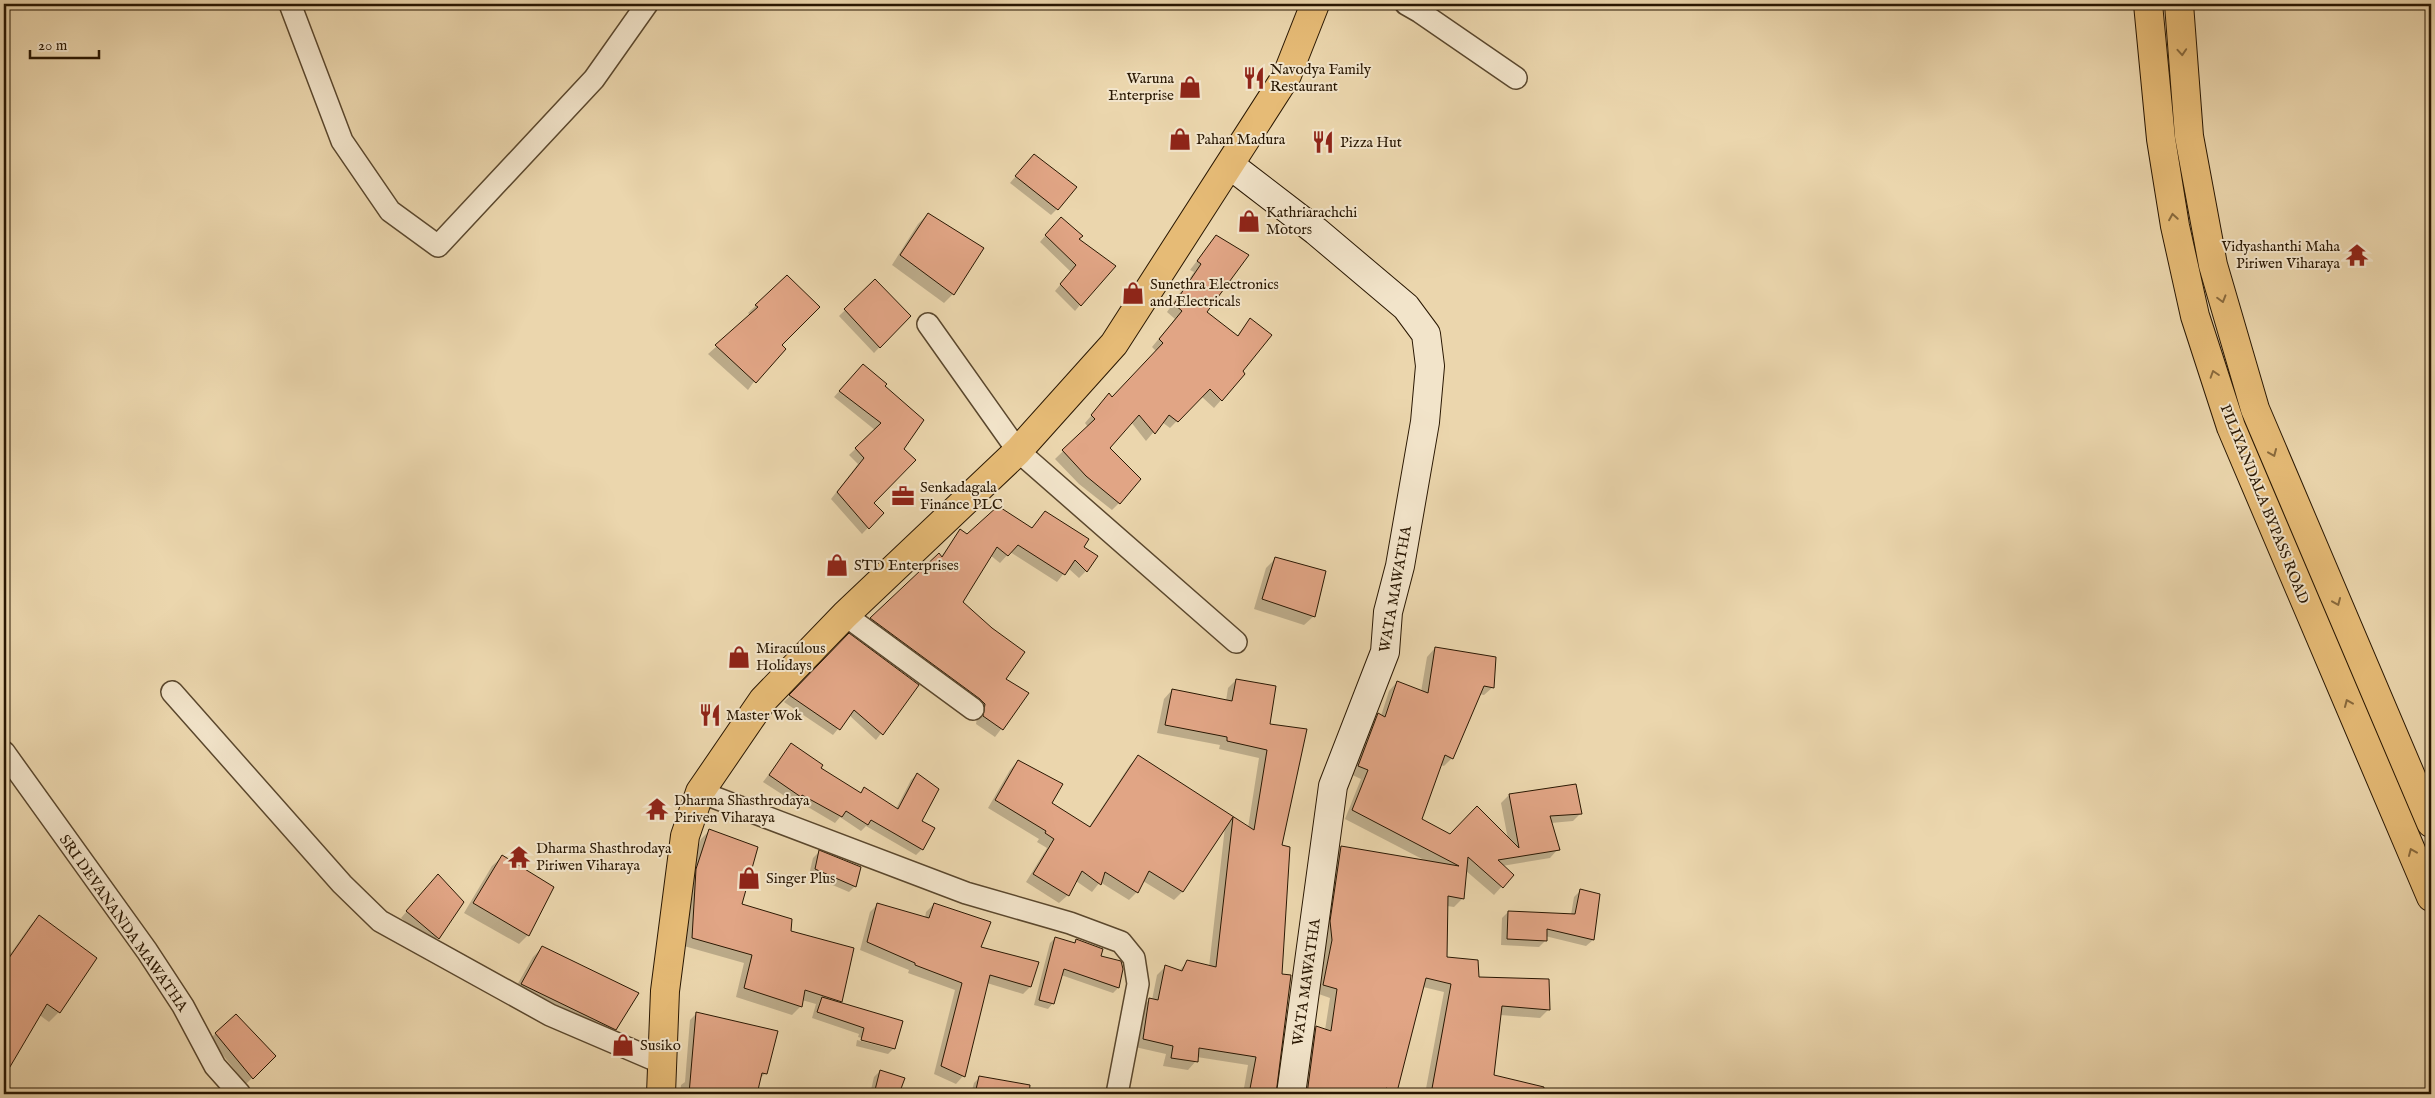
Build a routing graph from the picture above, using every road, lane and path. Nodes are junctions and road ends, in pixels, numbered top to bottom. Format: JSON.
{"nodes":[{"id":1,"x":290,"y":4,"type":"edge"},
{"id":2,"x":647,"y":4,"type":"edge"},
{"id":3,"x":1315,"y":4,"type":"edge"},
{"id":4,"x":1406,"y":4,"type":"edge"},
{"id":5,"x":2148,"y":4,"type":"edge"},
{"id":6,"x":2178,"y":4,"type":"edge"},
{"id":7,"x":1516,"y":78,"type":"dead end"},
{"id":8,"x":1230,"y":165,"type":"junction"},
{"id":9,"x":928,"y":324,"type":"dead end"},
{"id":10,"x":1018,"y":451,"type":"junction"},
{"id":11,"x":845,"y":615,"type":"junction"},
{"id":12,"x":1236,"y":642,"type":"dead end"},
{"id":13,"x":172,"y":692,"type":"dead end"},
{"id":14,"x":973,"y":709,"type":"dead end"},
{"id":15,"x":4,"y":752,"type":"edge"},
{"id":16,"x":700,"y":792,"type":"junction"},
{"id":17,"x":2431,"y":824,"type":"edge"},
{"id":18,"x":2431,"y":897,"type":"edge"},
{"id":19,"x":662,"y":1063,"type":"junction"},
{"id":20,"x":240,"y":1094,"type":"edge"},
{"id":21,"x":661,"y":1094,"type":"edge"},
{"id":22,"x":1117,"y":1094,"type":"edge"},
{"id":23,"x":1291,"y":1094,"type":"edge"}],
"edges":[{"from":1,"to":2,"type":"street"},
{"from":3,"to":8,"type":"main road"},
{"from":4,"to":7,"type":"street"},
{"from":18,"to":5,"type":"main road","name":"PILIYANDALA BYPASS ROAD","one_way":true},
{"from":6,"to":17,"type":"main road","name":"PILIYANDALA BYPASS ROAD","one_way":true},
{"from":8,"to":10,"type":"main road"},
{"from":8,"to":23,"type":"street","name":"WATA MAWATHA"},
{"from":9,"to":10,"type":"street"},
{"from":10,"to":11,"type":"main road"},
{"from":10,"to":12,"type":"street"},
{"from":11,"to":14,"type":"street"},
{"from":11,"to":16,"type":"main road"},
{"from":13,"to":19,"type":"street"},
{"from":15,"to":20,"type":"street","name":"SRI DEVANANDA MAWATHA"},
{"from":16,"to":19,"type":"main road"},
{"from":16,"to":22,"type":"street"},
{"from":19,"to":21,"type":"main road"}]}
